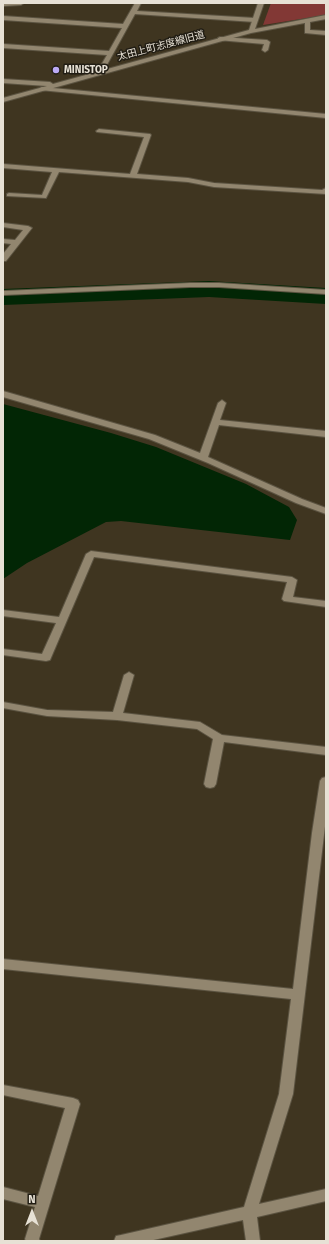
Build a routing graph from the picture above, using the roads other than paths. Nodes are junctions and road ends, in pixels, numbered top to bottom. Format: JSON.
{"nodes":[{"id":1,"x":20,"y":3,"type":"edge"},
{"id":2,"x":138,"y":3,"type":"edge"},
{"id":3,"x":261,"y":3,"type":"edge"},
{"id":4,"x":3,"y":4,"type":"edge"},
{"id":5,"x":133,"y":12,"type":"junction"},
{"id":6,"x":326,"y":17,"type":"edge"},
{"id":7,"x":3,"y":18,"type":"edge"},
{"id":8,"x":255,"y":20,"type":"junction"},
{"id":9,"x":306,"y":21,"type":"junction"},
{"id":10,"x":125,"y":26,"type":"junction"},
{"id":11,"x":251,"y":31,"type":"junction"},
{"id":12,"x":326,"y":33,"type":"edge"},
{"id":13,"x":220,"y":39,"type":"junction"},
{"id":14,"x":3,"y":46,"type":"edge"},
{"id":15,"x":265,"y":50,"type":"dead end"},
{"id":16,"x":110,"y":54,"type":"junction"},
{"id":17,"x":100,"y":72,"type":"junction"},
{"id":18,"x":3,"y":81,"type":"edge"},
{"id":19,"x":56,"y":85,"type":"junction"},
{"id":20,"x":42,"y":89,"type":"junction"},
{"id":21,"x":3,"y":100,"type":"edge"},
{"id":22,"x":326,"y":116,"type":"edge"},
{"id":23,"x":99,"y":131,"type":"dead end"},
{"id":24,"x":3,"y":166,"type":"edge"},
{"id":25,"x":57,"y":169,"type":"junction"},
{"id":26,"x":133,"y":176,"type":"junction"},
{"id":27,"x":326,"y":190,"type":"edge"},
{"id":28,"x":9,"y":195,"type":"dead end"},
{"id":29,"x":3,"y":226,"type":"edge"},
{"id":30,"x":3,"y":241,"type":"edge"},
{"id":31,"x":17,"y":242,"type":"junction"},
{"id":32,"x":3,"y":259,"type":"edge"},
{"id":33,"x":326,"y":292,"type":"edge"},
{"id":34,"x":3,"y":293,"type":"edge"},
{"id":35,"x":3,"y":394,"type":"edge"},
{"id":36,"x":222,"y":403,"type":"dead end"},
{"id":37,"x":216,"y":422,"type":"junction"},
{"id":38,"x":326,"y":434,"type":"edge"},
{"id":39,"x":203,"y":458,"type":"junction"},
{"id":40,"x":326,"y":511,"type":"edge"},
{"id":41,"x":326,"y":604,"type":"edge"},
{"id":42,"x":3,"y":612,"type":"edge"},
{"id":43,"x":62,"y":621,"type":"junction"},
{"id":44,"x":3,"y":652,"type":"edge"},
{"id":45,"x":128,"y":675,"type":"dead end"},
{"id":46,"x":3,"y":705,"type":"edge"},
{"id":47,"x":116,"y":716,"type":"junction"},
{"id":48,"x":219,"y":738,"type":"junction"},
{"id":49,"x":326,"y":751,"type":"edge"},
{"id":50,"x":326,"y":780,"type":"edge"},
{"id":51,"x":210,"y":784,"type":"dead end"},
{"id":52,"x":322,"y":833,"type":"edge"},
{"id":53,"x":3,"y":964,"type":"edge"},
{"id":54,"x":298,"y":995,"type":"junction"},
{"id":55,"x":3,"y":1090,"type":"edge"},
{"id":56,"x":3,"y":1193,"type":"edge"},
{"id":57,"x":326,"y":1195,"type":"edge"},
{"id":58,"x":43,"y":1203,"type":"junction"},
{"id":59,"x":249,"y":1213,"type":"junction"},
{"id":60,"x":33,"y":1241,"type":"edge"},
{"id":61,"x":121,"y":1241,"type":"edge"},
{"id":62,"x":253,"y":1241,"type":"edge"}],
"edges":[{"from":1,"to":4,"type":"street"},
{"from":2,"to":5,"type":"street"},
{"from":3,"to":8,"type":"street"},
{"from":5,"to":8,"type":"street"},
{"from":5,"to":10,"type":"street"},
{"from":6,"to":9,"type":"street","name":"太田上町志度線旧道"},
{"from":7,"to":10,"type":"street"},
{"from":8,"to":11,"type":"street"},
{"from":9,"to":11,"type":"street","name":"太田上町志度線旧道"},
{"from":9,"to":12,"type":"street"},
{"from":10,"to":16,"type":"street"},
{"from":11,"to":13,"type":"street","name":"太田上町志度線旧道"},
{"from":13,"to":15,"type":"street"},
{"from":13,"to":17,"type":"street","name":"太田上町志度線旧道"},
{"from":14,"to":16,"type":"street"},
{"from":16,"to":17,"type":"street"},
{"from":17,"to":19,"type":"street","name":"太田上町志度線旧道"},
{"from":18,"to":19,"type":"street"},
{"from":19,"to":20,"type":"street","name":"太田上町志度線旧道"},
{"from":20,"to":21,"type":"street","name":"太田上町志度線旧道"},
{"from":20,"to":22,"type":"street"},
{"from":23,"to":26,"type":"street"},
{"from":24,"to":25,"type":"street"},
{"from":25,"to":26,"type":"street"},
{"from":25,"to":28,"type":"street"},
{"from":26,"to":27,"type":"street"},
{"from":29,"to":31,"type":"street"},
{"from":30,"to":31,"type":"street"},
{"from":31,"to":32,"type":"street"},
{"from":33,"to":34,"type":"street"},
{"from":35,"to":39,"type":"street"},
{"from":36,"to":37,"type":"street"},
{"from":37,"to":38,"type":"street"},
{"from":37,"to":39,"type":"street"},
{"from":39,"to":40,"type":"street"},
{"from":41,"to":43,"type":"street"},
{"from":42,"to":43,"type":"street"},
{"from":43,"to":44,"type":"street"},
{"from":45,"to":47,"type":"street"},
{"from":46,"to":47,"type":"street"},
{"from":47,"to":48,"type":"street"},
{"from":48,"to":49,"type":"street"},
{"from":48,"to":51,"type":"street"},
{"from":50,"to":52,"type":"street"},
{"from":52,"to":54,"type":"street"},
{"from":53,"to":54,"type":"street"},
{"from":54,"to":59,"type":"street"},
{"from":55,"to":58,"type":"street"},
{"from":56,"to":58,"type":"street"},
{"from":57,"to":59,"type":"street"},
{"from":58,"to":60,"type":"street"},
{"from":59,"to":61,"type":"street"},
{"from":59,"to":62,"type":"street"}]}
